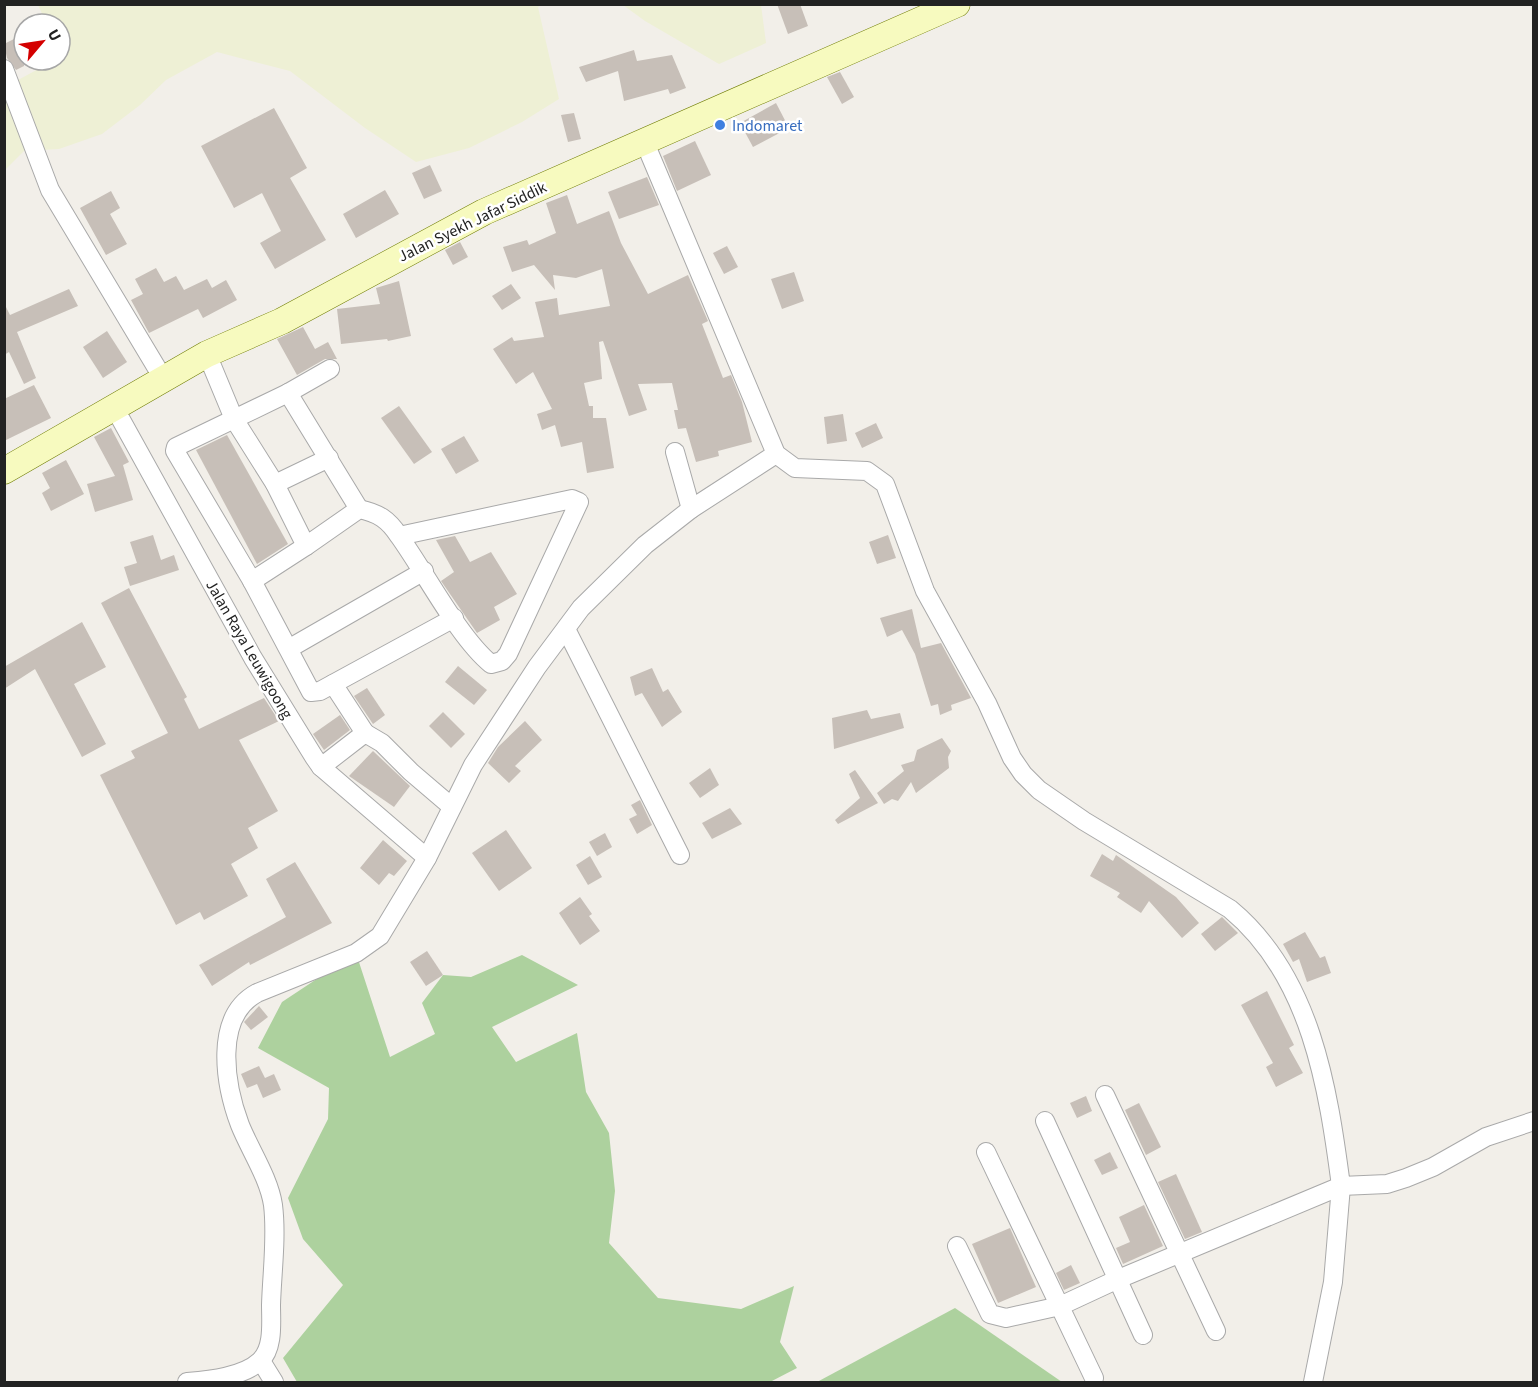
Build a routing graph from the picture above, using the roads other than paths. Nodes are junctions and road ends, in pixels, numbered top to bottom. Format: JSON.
{"nodes":[{"id":1,"x":957,"y":4,"type":"edge"},
{"id":2,"x":4,"y":69,"type":"edge"},
{"id":3,"x":645,"y":143,"type":"junction"},
{"id":4,"x":207,"y":354,"type":"junction"},
{"id":5,"x":330,"y":369,"type":"dead end"},
{"id":6,"x":164,"y":380,"type":"junction"},
{"id":7,"x":288,"y":393,"type":"junction"},
{"id":8,"x":114,"y":407,"type":"junction"},
{"id":9,"x":234,"y":419,"type":"junction"},
{"id":10,"x":675,"y":452,"type":"dead end"},
{"id":11,"x":776,"y":454,"type":"junction"},
{"id":12,"x":329,"y":458,"type":"junction"},
{"id":13,"x":4,"y":471,"type":"edge"},
{"id":14,"x":275,"y":484,"type":"junction"},
{"id":15,"x":359,"y":509,"type":"junction"},
{"id":16,"x":691,"y":509,"type":"junction"},
{"id":17,"x":399,"y":536,"type":"junction"},
{"id":18,"x":306,"y":546,"type":"junction"},
{"id":19,"x":424,"y":571,"type":"junction"},
{"id":20,"x":252,"y":581,"type":"junction"},
{"id":21,"x":454,"y":618,"type":"junction"},
{"id":22,"x":566,"y":628,"type":"junction"},
{"id":23,"x":290,"y":648,"type":"junction"},
{"id":24,"x":333,"y":684,"type":"junction"},
{"id":25,"x":365,"y":733,"type":"junction"},
{"id":26,"x":321,"y":767,"type":"junction"},
{"id":27,"x":452,"y":807,"type":"junction"},
{"id":28,"x":680,"y":855,"type":"dead end"},
{"id":29,"x":427,"y":858,"type":"junction"},
{"id":30,"x":1105,"y":1095,"type":"dead end"},
{"id":31,"x":1045,"y":1121,"type":"dead end"},
{"id":32,"x":1533,"y":1121,"type":"edge"},
{"id":33,"x":986,"y":1152,"type":"dead end"},
{"id":34,"x":1341,"y":1186,"type":"junction"},
{"id":35,"x":957,"y":1246,"type":"dead end"},
{"id":36,"x":1179,"y":1254,"type":"junction"},
{"id":37,"x":1116,"y":1280,"type":"junction"},
{"id":38,"x":1060,"y":1306,"type":"junction"},
{"id":39,"x":1216,"y":1331,"type":"dead end"},
{"id":40,"x":1143,"y":1335,"type":"dead end"},
{"id":41,"x":261,"y":1361,"type":"junction"},
{"id":42,"x":1095,"y":1377,"type":"dead end"},
{"id":43,"x":187,"y":1383,"type":"edge"},
{"id":44,"x":274,"y":1383,"type":"edge"},
{"id":45,"x":1313,"y":1383,"type":"edge"}],
"edges":[{"from":1,"to":3,"type":"main road","name":"Jalan Syekh Jafar Siddik"},
{"from":2,"to":6,"type":"street"},
{"from":3,"to":4,"type":"main road","name":"Jalan Syekh Jafar Siddik"},
{"from":3,"to":11,"type":"street"},
{"from":4,"to":6,"type":"main road","name":"Jalan Syekh Jafar Siddik"},
{"from":4,"to":9,"type":"street"},
{"from":5,"to":7,"type":"street"},
{"from":6,"to":8,"type":"main road","name":"Jalan Syekh Jafar Siddik"},
{"from":7,"to":9,"type":"street"},
{"from":7,"to":12,"type":"street"},
{"from":8,"to":13,"type":"main road","name":"Jalan Syekh Jafar Siddik"},
{"from":8,"to":26,"type":"street","name":"Jalan Raya Leuwigoong"},
{"from":9,"to":14,"type":"street"},
{"from":9,"to":20,"type":"street"},
{"from":10,"to":16,"type":"street"},
{"from":11,"to":16,"type":"street"},
{"from":11,"to":34,"type":"street"},
{"from":12,"to":14,"type":"street"},
{"from":12,"to":15,"type":"street"},
{"from":14,"to":18,"type":"street"},
{"from":15,"to":17,"type":"street"},
{"from":15,"to":18,"type":"street"},
{"from":16,"to":22,"type":"street"},
{"from":17,"to":19,"type":"street"},
{"from":17,"to":21,"type":"street"},
{"from":18,"to":20,"type":"street"},
{"from":19,"to":21,"type":"street"},
{"from":19,"to":23,"type":"street"},
{"from":20,"to":23,"type":"street"},
{"from":21,"to":24,"type":"street"},
{"from":22,"to":27,"type":"street"},
{"from":22,"to":28,"type":"street"},
{"from":23,"to":24,"type":"street"},
{"from":24,"to":25,"type":"street"},
{"from":25,"to":26,"type":"street"},
{"from":25,"to":27,"type":"street"},
{"from":26,"to":29,"type":"street","name":"Jalan Raya Leuwigoong"},
{"from":27,"to":29,"type":"street"},
{"from":29,"to":41,"type":"street"},
{"from":30,"to":36,"type":"street"},
{"from":31,"to":37,"type":"street"},
{"from":32,"to":34,"type":"street"},
{"from":33,"to":38,"type":"street"},
{"from":34,"to":36,"type":"street"},
{"from":34,"to":45,"type":"street"},
{"from":35,"to":38,"type":"street"},
{"from":36,"to":37,"type":"street"},
{"from":36,"to":39,"type":"street"},
{"from":37,"to":38,"type":"street"},
{"from":37,"to":40,"type":"street"},
{"from":38,"to":42,"type":"street"},
{"from":41,"to":43,"type":"street"},
{"from":41,"to":44,"type":"street"}]}
